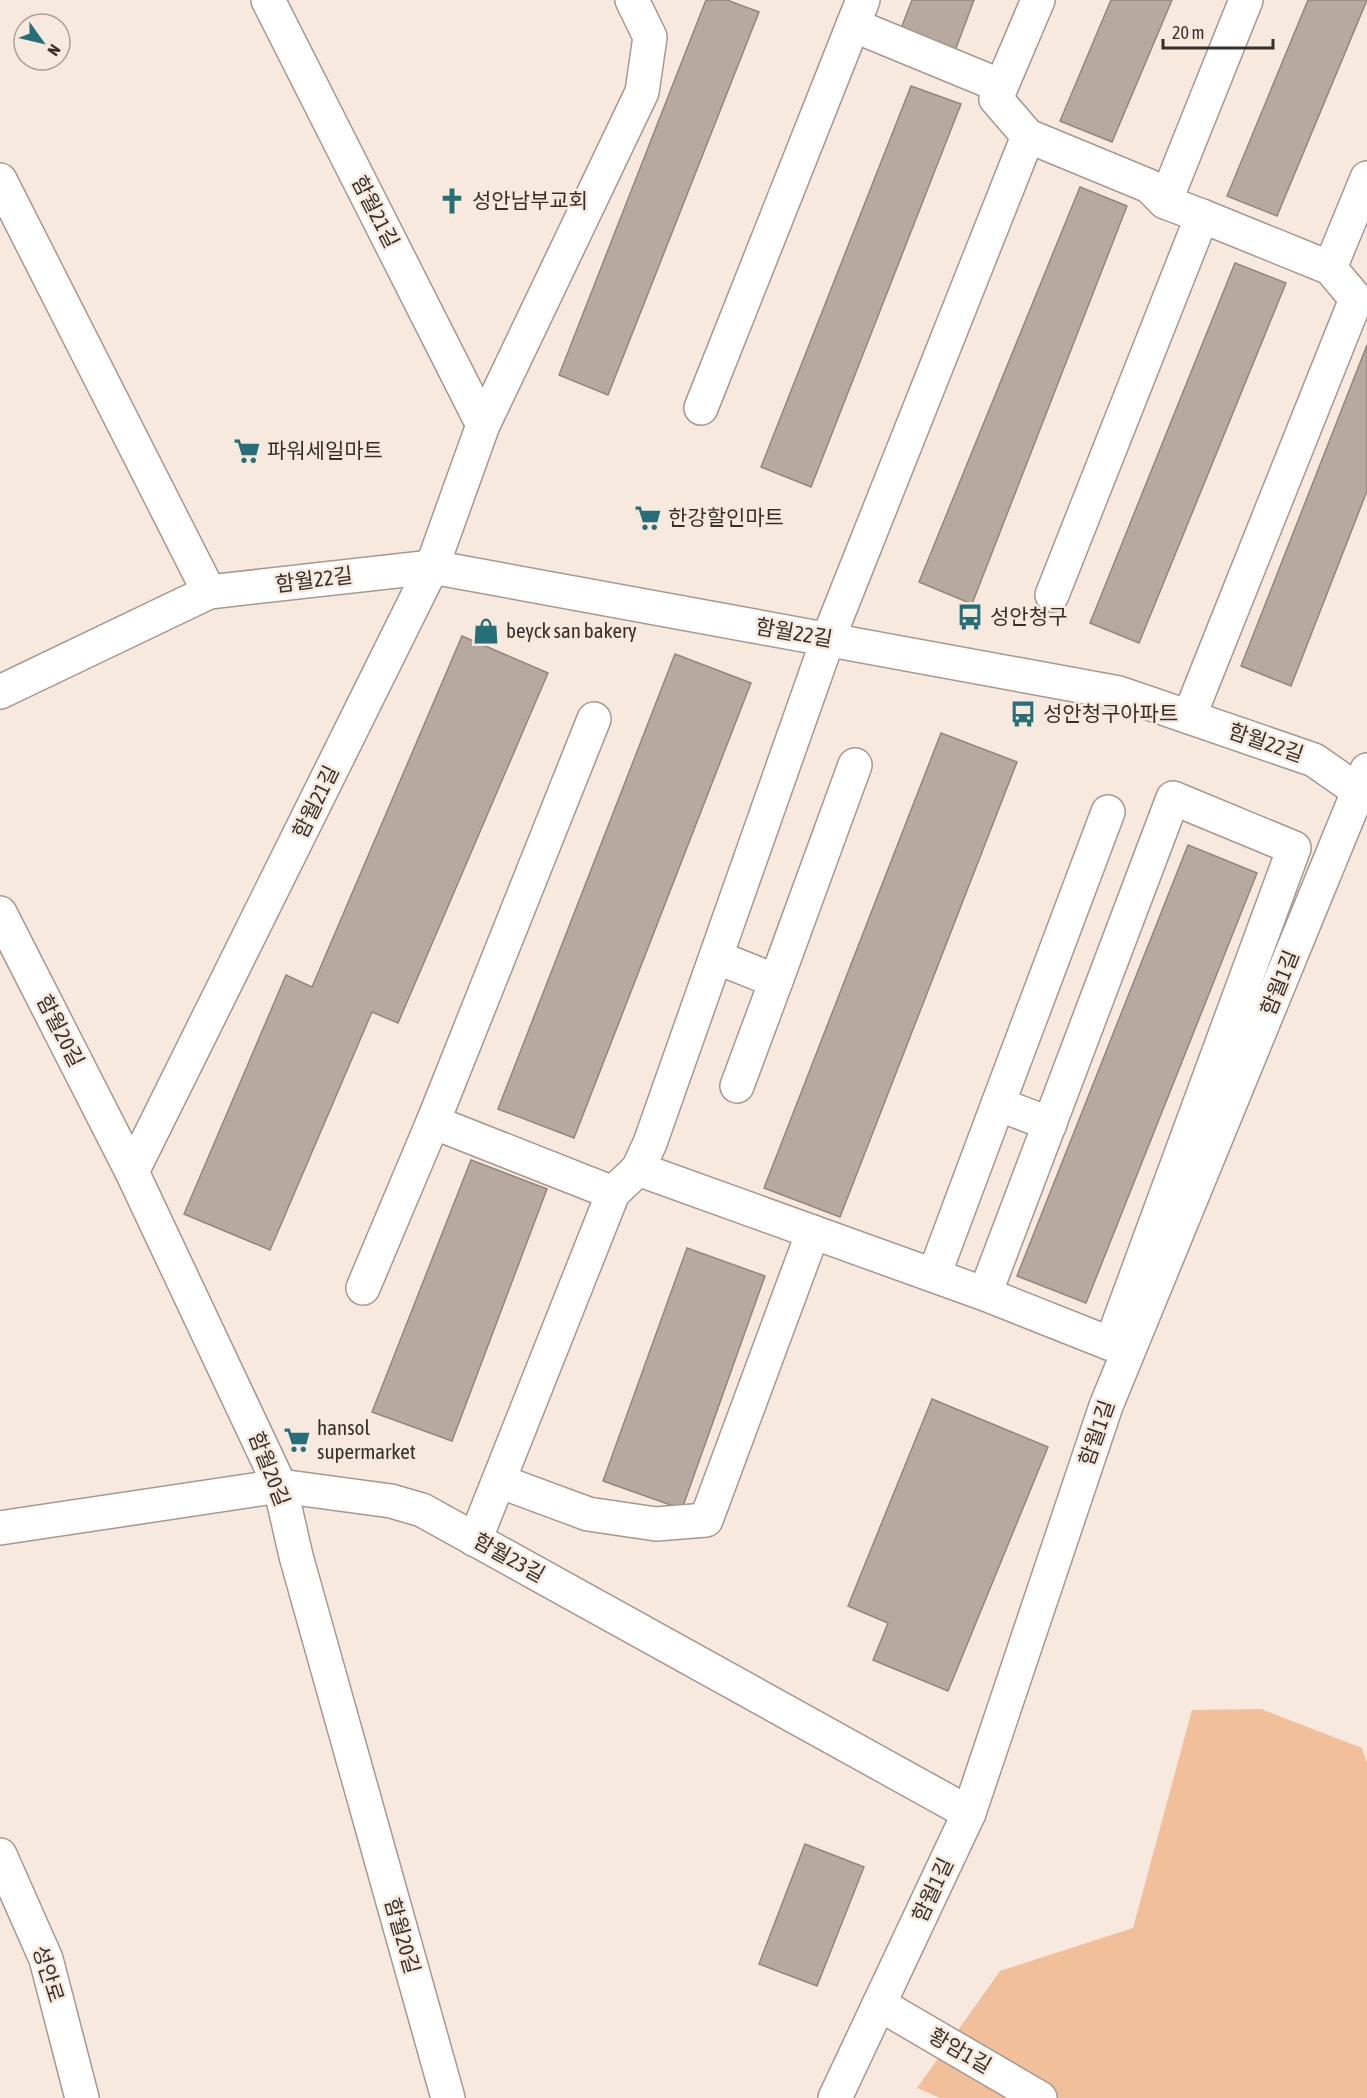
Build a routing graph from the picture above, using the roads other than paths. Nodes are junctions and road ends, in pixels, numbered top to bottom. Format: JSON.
{"nodes":[{"id":1,"x":268,"y":0,"type":"edge"},
{"id":2,"x":632,"y":0,"type":"edge"},
{"id":3,"x":1038,"y":0,"type":"edge"},
{"id":4,"x":1246,"y":0,"type":"edge"},
{"id":5,"x":858,"y":13,"type":"edge"},
{"id":6,"x":1002,"y":86,"type":"junction"},
{"id":7,"x":1028,"y":136,"type":"junction"},
{"id":8,"x":1367,"y":178,"type":"edge"},
{"id":9,"x":0,"y":180,"type":"edge"},
{"id":10,"x":1165,"y":202,"type":"junction"},
{"id":11,"x":1202,"y":216,"type":"junction"},
{"id":12,"x":1330,"y":268,"type":"junction"},
{"id":13,"x":701,"y":408,"type":"dead end"},
{"id":14,"x":483,"y":425,"type":"junction"},
{"id":15,"x":432,"y":567,"type":"junction"},
{"id":16,"x":209,"y":592,"type":"junction"},
{"id":17,"x":1052,"y":595,"type":"dead end"},
{"id":18,"x":828,"y":639,"type":"junction"},
{"id":19,"x":0,"y":692,"type":"edge"},
{"id":20,"x":1189,"y":717,"type":"junction"},
{"id":21,"x":594,"y":719,"type":"dead end"},
{"id":22,"x":855,"y":765,"type":"dead end"},
{"id":23,"x":1364,"y":786,"type":"edge"},
{"id":24,"x":1108,"y":812,"type":"dead end"},
{"id":25,"x":0,"y":913,"type":"edge"},
{"id":26,"x":716,"y":957,"type":"junction"},
{"id":27,"x":776,"y":981,"type":"junction"},
{"id":28,"x":737,"y":1086,"type":"dead end"},
{"id":29,"x":998,"y":1104,"type":"junction"},
{"id":30,"x":433,"y":1122,"type":"junction"},
{"id":31,"x":1050,"y":1124,"type":"junction"},
{"id":32,"x":638,"y":1168,"type":"junction"},
{"id":33,"x":132,"y":1172,"type":"junction"},
{"id":34,"x":613,"y":1193,"type":"junction"},
{"id":35,"x":813,"y":1232,"type":"junction"},
{"id":36,"x":934,"y":1275,"type":"junction"},
{"id":37,"x":363,"y":1287,"type":"dead end"},
{"id":38,"x":985,"y":1294,"type":"junction"},
{"id":39,"x":499,"y":1481,"type":"junction"},
{"id":40,"x":280,"y":1486,"type":"junction"},
{"id":41,"x":0,"y":1528,"type":"edge"},
{"id":42,"x":476,"y":1540,"type":"junction"},
{"id":43,"x":969,"y":1814,"type":"junction"},
{"id":44,"x":0,"y":1855,"type":"edge"},
{"id":45,"x":879,"y":2004,"type":"junction"},
{"id":46,"x":82,"y":2098,"type":"edge"},
{"id":47,"x":448,"y":2098,"type":"edge"},
{"id":48,"x":835,"y":2098,"type":"edge"},
{"id":49,"x":1040,"y":2098,"type":"edge"}],
"edges":[{"from":1,"to":14,"type":"street","name":"함월21길"},
{"from":2,"to":14,"type":"street","name":"함월21길"},
{"from":3,"to":6,"type":"street"},
{"from":4,"to":10,"type":"street"},
{"from":5,"to":6,"type":"street"},
{"from":5,"to":13,"type":"street"},
{"from":6,"to":7,"type":"street"},
{"from":7,"to":10,"type":"street"},
{"from":7,"to":18,"type":"street"},
{"from":8,"to":12,"type":"street"},
{"from":9,"to":16,"type":"street"},
{"from":10,"to":11,"type":"street"},
{"from":11,"to":12,"type":"street"},
{"from":11,"to":17,"type":"street"},
{"from":12,"to":20,"type":"street"},
{"from":14,"to":15,"type":"street","name":"함월21길"},
{"from":15,"to":16,"type":"street","name":"함월22길"},
{"from":15,"to":18,"type":"street","name":"함월22길"},
{"from":15,"to":33,"type":"street","name":"함월21길"},
{"from":16,"to":19,"type":"street","name":"함월22길"},
{"from":18,"to":20,"type":"street","name":"함월22길"},
{"from":18,"to":26,"type":"street"},
{"from":20,"to":23,"type":"street","name":"함월22길"},
{"from":21,"to":30,"type":"street"},
{"from":22,"to":27,"type":"street"},
{"from":23,"to":43,"type":"street","name":"함월1길"},
{"from":24,"to":29,"type":"street"},
{"from":25,"to":33,"type":"street","name":"함월20길"},
{"from":26,"to":27,"type":"street"},
{"from":26,"to":32,"type":"street"},
{"from":27,"to":28,"type":"street"},
{"from":29,"to":31,"type":"street"},
{"from":29,"to":36,"type":"street"},
{"from":30,"to":34,"type":"street"},
{"from":30,"to":37,"type":"street"},
{"from":31,"to":38,"type":"street"},
{"from":31,"to":38,"type":"street"},
{"from":32,"to":34,"type":"street"},
{"from":32,"to":35,"type":"street"},
{"from":33,"to":40,"type":"street","name":"함월20길"},
{"from":34,"to":39,"type":"street"},
{"from":35,"to":36,"type":"street"},
{"from":35,"to":39,"type":"street"},
{"from":36,"to":38,"type":"street"},
{"from":39,"to":42,"type":"street"},
{"from":40,"to":41,"type":"street","name":"함월23길"},
{"from":40,"to":42,"type":"street","name":"함월23길"},
{"from":40,"to":47,"type":"street","name":"함월20길"},
{"from":42,"to":43,"type":"street","name":"함월23길"},
{"from":43,"to":45,"type":"street","name":"함월1길"},
{"from":44,"to":46,"type":"street","name":"성안로"},
{"from":45,"to":48,"type":"street","name":"함월1길"},
{"from":45,"to":49,"type":"street","name":"황암1길"}]}
